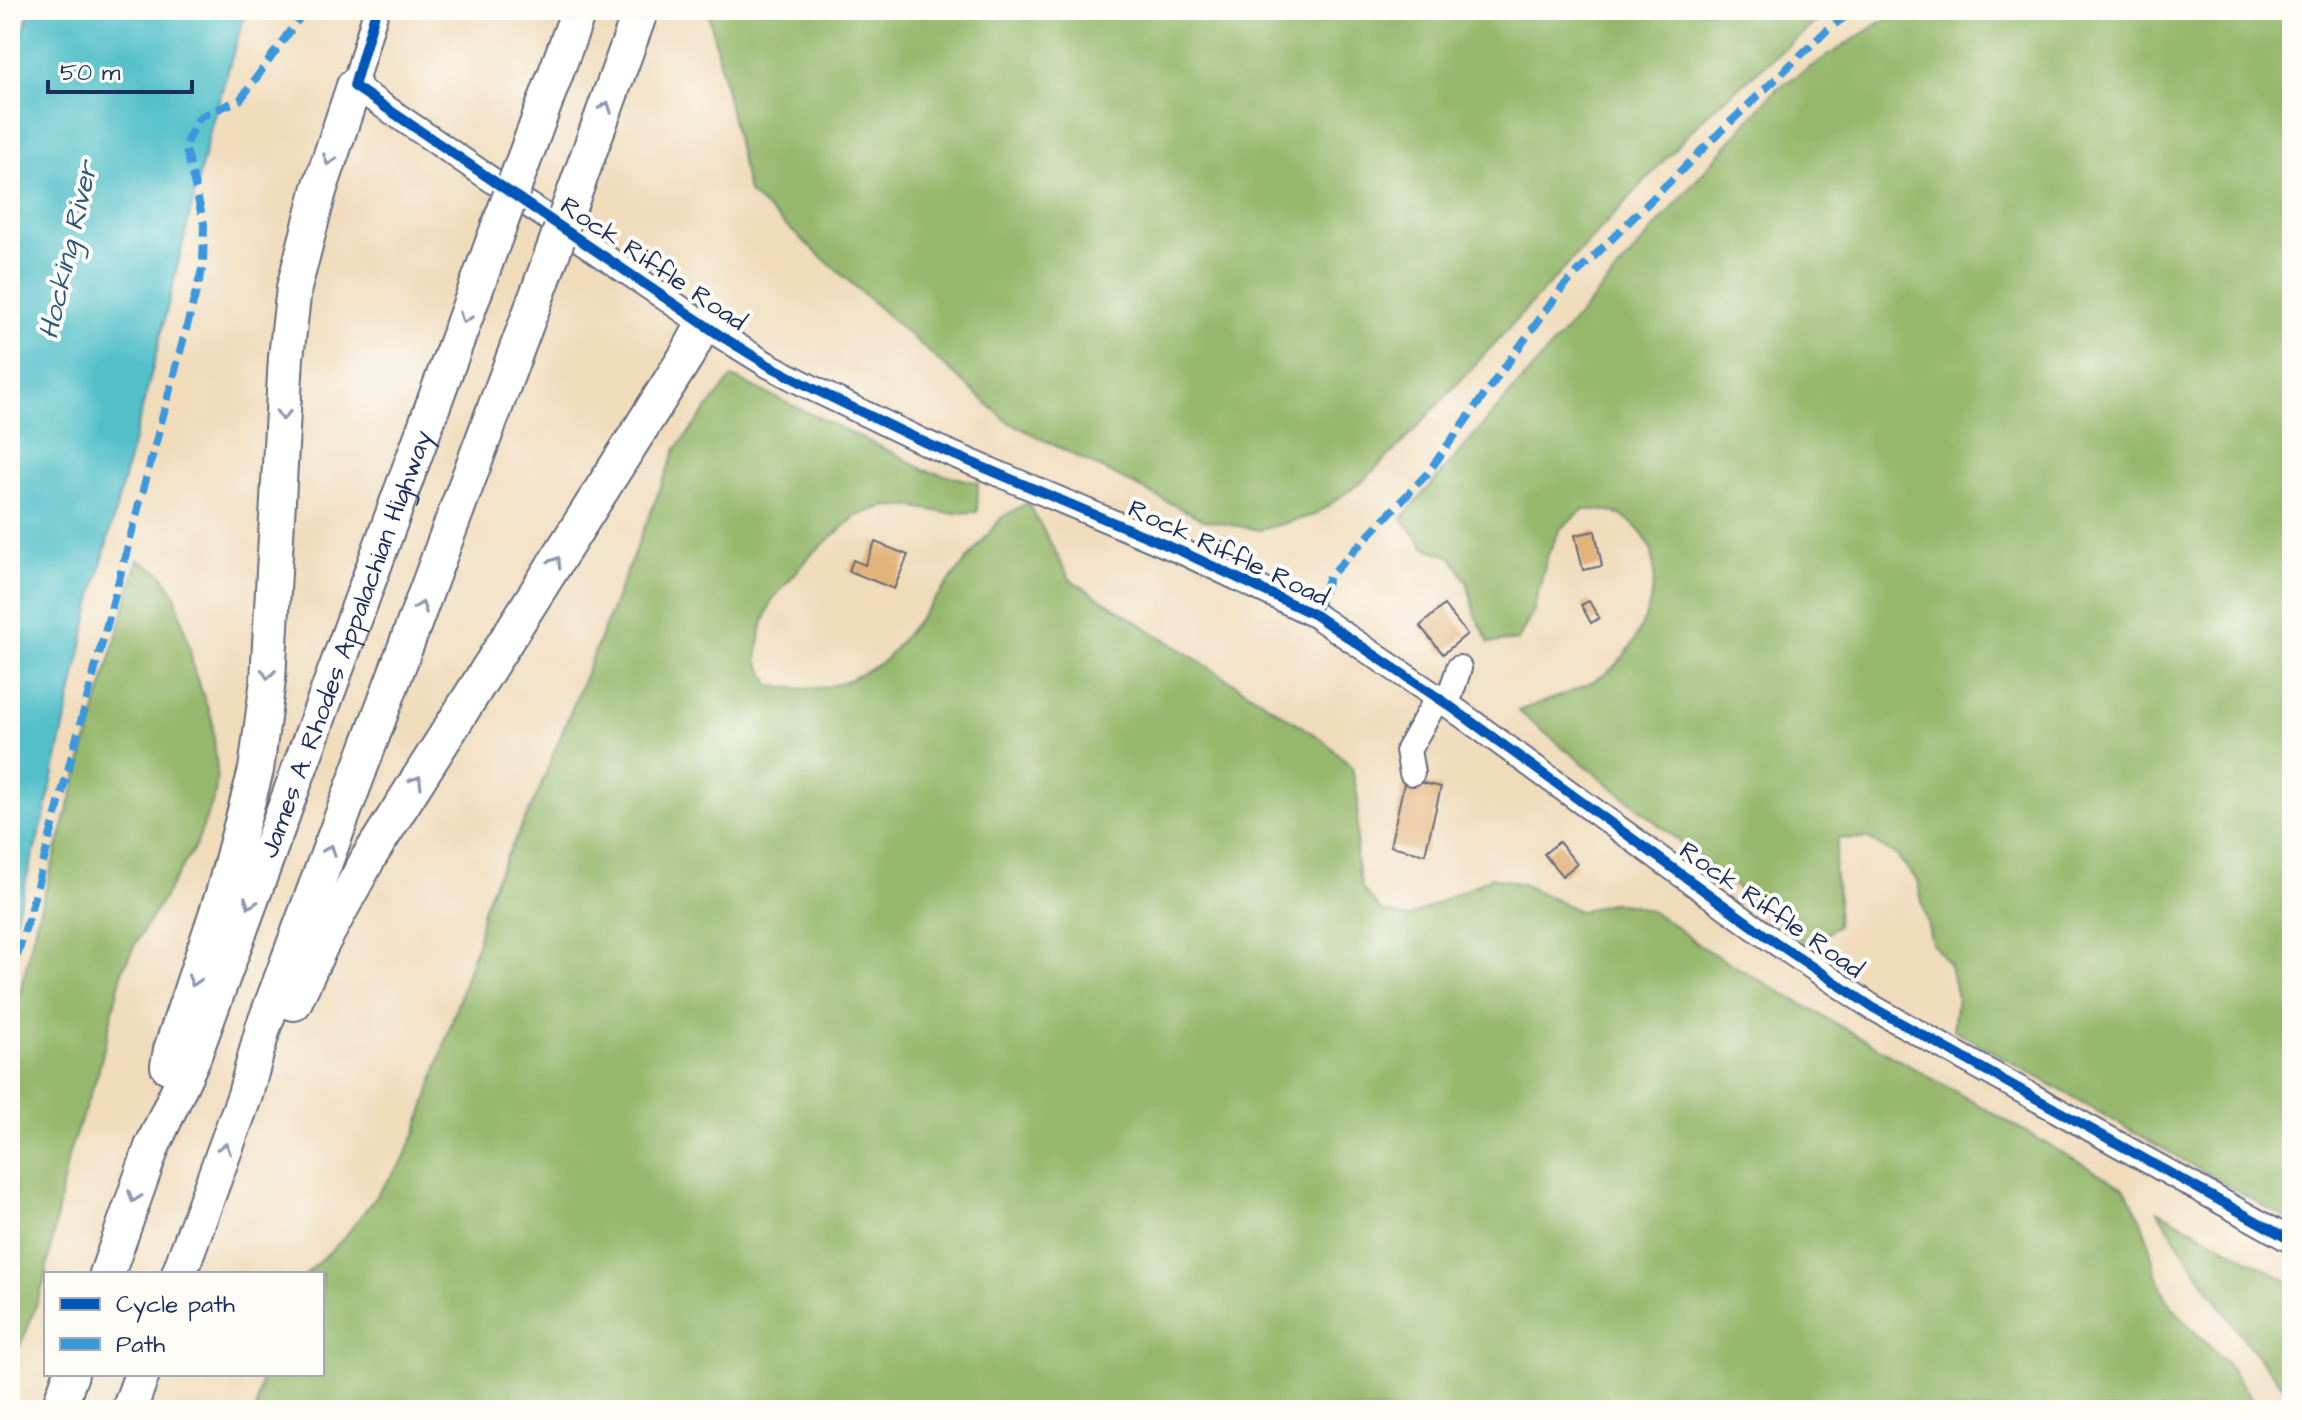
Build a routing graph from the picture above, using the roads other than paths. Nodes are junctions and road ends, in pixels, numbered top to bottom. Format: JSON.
{"nodes":[{"id":1,"x":376,"y":10,"type":"edge"},
{"id":2,"x":579,"y":10,"type":"edge"},
{"id":3,"x":641,"y":10,"type":"edge"},
{"id":4,"x":354,"y":86,"type":"junction"},
{"id":5,"x":703,"y":325,"type":"junction"},
{"id":6,"x":1459,"y":668,"type":"dead end"},
{"id":7,"x":1442,"y":700,"type":"junction"},
{"id":8,"x":1412,"y":773,"type":"dead end"},
{"id":9,"x":245,"y":1095,"type":"junction"},
{"id":10,"x":152,"y":1147,"type":"junction"},
{"id":11,"x":2292,"y":1241,"type":"edge"},
{"id":12,"x":108,"y":1272,"type":"edge"},
{"id":13,"x":180,"y":1272,"type":"edge"},
{"id":14,"x":70,"y":1376,"type":"edge"},
{"id":15,"x":141,"y":1376,"type":"edge"},
{"id":16,"x":58,"y":1410,"type":"edge"},
{"id":17,"x":129,"y":1410,"type":"edge"}],
"edges":[{"from":1,"to":4,"type":"street"},
{"from":2,"to":10,"type":"highway","name":"James A. Rhodes Appalachian Highway","one_way":true,"bridge":true},
{"from":9,"to":3,"type":"highway","one_way":true,"bridge":true},
{"from":4,"to":5,"type":"street","name":"Rock Riffle Road"},
{"from":4,"to":10,"type":"highway","one_way":true},
{"from":5,"to":7,"type":"street","name":"Rock Riffle Road"},
{"from":9,"to":5,"type":"highway","one_way":true},
{"from":6,"to":7,"type":"street"},
{"from":7,"to":8,"type":"street"},
{"from":7,"to":11,"type":"street","name":"Rock Riffle Road"},
{"from":13,"to":9,"type":"highway","one_way":true},
{"from":10,"to":12,"type":"highway","name":"James A. Rhodes Appalachian Highway","one_way":true},
{"from":14,"to":16,"type":"highway"},
{"from":15,"to":17,"type":"highway"}]}
